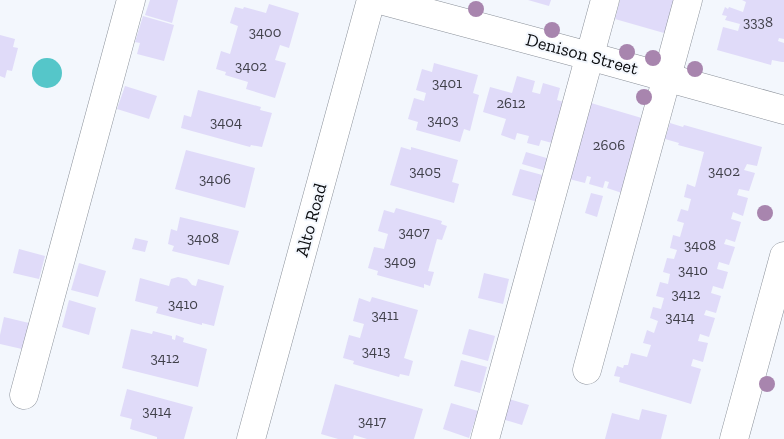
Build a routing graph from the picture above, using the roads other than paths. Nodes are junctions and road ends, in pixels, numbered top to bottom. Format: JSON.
{"nodes":[{"id":1,"x":131,"y":0,"type":"edge"},
{"id":2,"x":370,"y":0,"type":"edge"},
{"id":3,"x":380,"y":0,"type":"edge"},
{"id":4,"x":605,"y":0,"type":"edge"},
{"id":5,"x":688,"y":0,"type":"edge"},
{"id":6,"x":589,"y":56,"type":"junction"},
{"id":7,"x":667,"y":78,"type":"junction"},
{"id":8,"x":784,"y":110,"type":"edge"},
{"id":9,"x":784,"y":256,"type":"edge"},
{"id":10,"x":587,"y":370,"type":"dead end"},
{"id":11,"x":24,"y":395,"type":"dead end"},
{"id":12,"x":251,"y":439,"type":"edge"},
{"id":13,"x":484,"y":439,"type":"edge"},
{"id":14,"x":734,"y":439,"type":"edge"}],
"edges":[{"from":1,"to":11,"type":"street"},
{"from":2,"to":12,"type":"street","name":"Alto Road"},
{"from":3,"to":6,"type":"street","name":"Denison Street"},
{"from":4,"to":6,"type":"street"},
{"from":5,"to":7,"type":"street"},
{"from":6,"to":7,"type":"street","name":"Denison Street"},
{"from":6,"to":13,"type":"street"},
{"from":7,"to":8,"type":"street","name":"Denison Street"},
{"from":7,"to":10,"type":"street"},
{"from":9,"to":14,"type":"street"}]}
